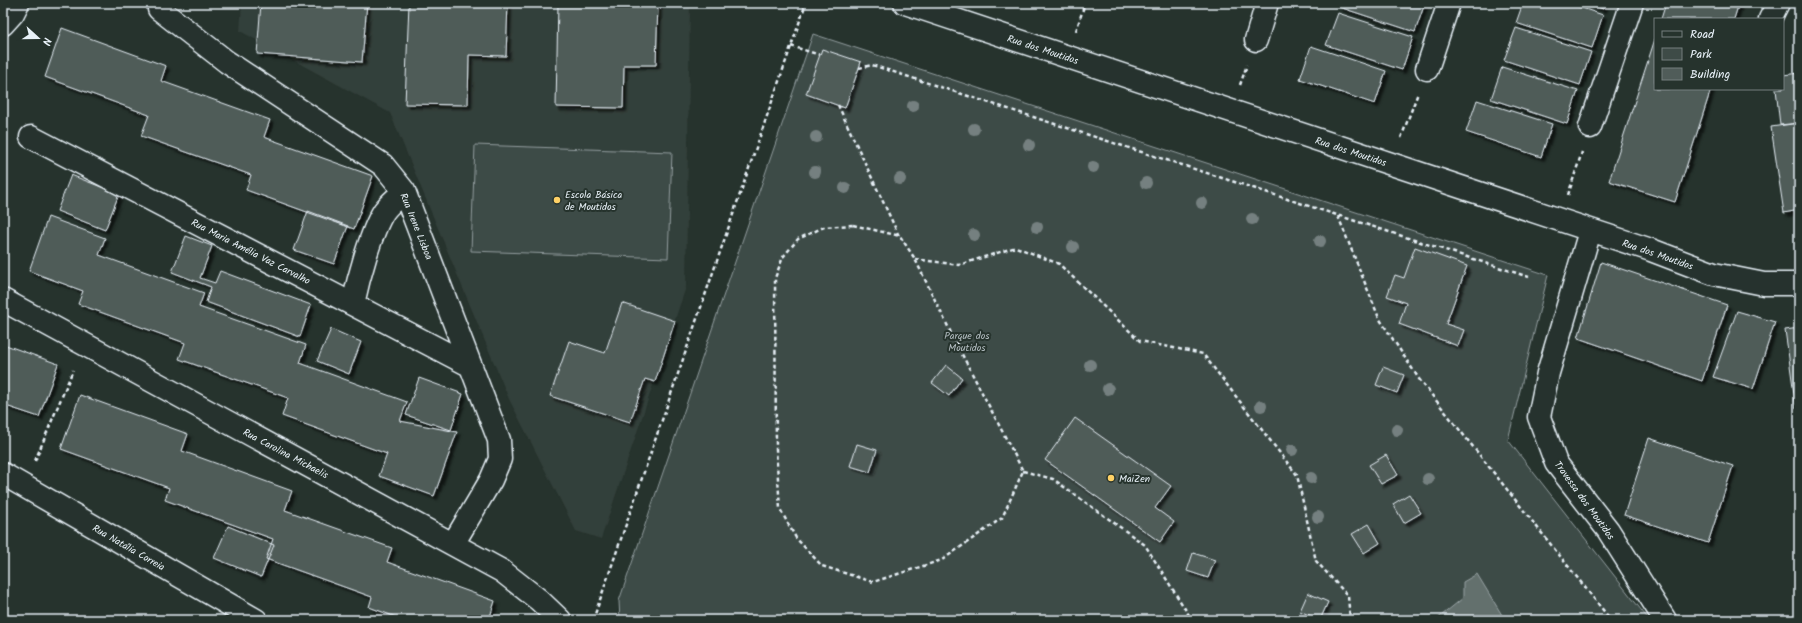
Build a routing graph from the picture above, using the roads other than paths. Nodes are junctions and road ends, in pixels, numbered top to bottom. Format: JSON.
{"nodes":[{"id":1,"x":18,"y":3,"type":"edge"},
{"id":2,"x":905,"y":3,"type":"edge"},
{"id":3,"x":1268,"y":3,"type":"edge"},
{"id":4,"x":1449,"y":3,"type":"edge"},
{"id":5,"x":1632,"y":3,"type":"edge"},
{"id":6,"x":1778,"y":3,"type":"edge"},
{"id":7,"x":159,"y":9,"type":"dead end"},
{"id":8,"x":1770,"y":18,"type":"edge"},
{"id":9,"x":3,"y":24,"type":"edge"},
{"id":10,"x":1256,"y":40,"type":"road end"},
{"id":11,"x":1427,"y":69,"type":"road end"},
{"id":12,"x":1590,"y":126,"type":"road end"},
{"id":13,"x":31,"y":137,"type":"dead end"},
{"id":14,"x":404,"y":191,"type":"junction"},
{"id":15,"x":1590,"y":231,"type":"junction"},
{"id":16,"x":1799,"y":284,"type":"edge"},
{"id":17,"x":3,"y":300,"type":"edge"},
{"id":18,"x":353,"y":304,"type":"junction"},
{"id":19,"x":471,"y":366,"type":"junction"},
{"id":20,"x":3,"y":474,"type":"edge"},
{"id":21,"x":453,"y":544,"type":"junction"},
{"id":22,"x":256,"y":620,"type":"edge"},
{"id":23,"x":560,"y":620,"type":"edge"},
{"id":24,"x":1665,"y":620,"type":"edge"}],
"edges":[{"from":1,"to":9,"type":"street"},
{"from":2,"to":15,"type":"street","name":"Rua dos Moutidos"},
{"from":3,"to":10,"type":"street"},
{"from":4,"to":11,"type":"street"},
{"from":5,"to":12,"type":"street"},
{"from":6,"to":8,"type":"street"},
{"from":7,"to":14,"type":"street","name":"Rua Irene Lisboa"},
{"from":13,"to":18,"type":"street","name":"Rua Maria Amélia Vaz Carvalho"},
{"from":14,"to":18,"type":"street"},
{"from":14,"to":19,"type":"street","name":"Rua Irene Lisboa"},
{"from":15,"to":16,"type":"street","name":"Rua dos Moutidos"},
{"from":15,"to":24,"type":"street","name":"Travessa dos Moutidos"},
{"from":17,"to":21,"type":"street","name":"Rua Carolina Michaelis"},
{"from":18,"to":19,"type":"street","name":"Rua Maria Amélia Vaz Carvalho"},
{"from":19,"to":21,"type":"street","name":"Rua Irene Lisboa"},
{"from":20,"to":22,"type":"street","name":"Rua Natália Correia"},
{"from":21,"to":23,"type":"street","name":"Rua Carolina Michaelis"}]}
